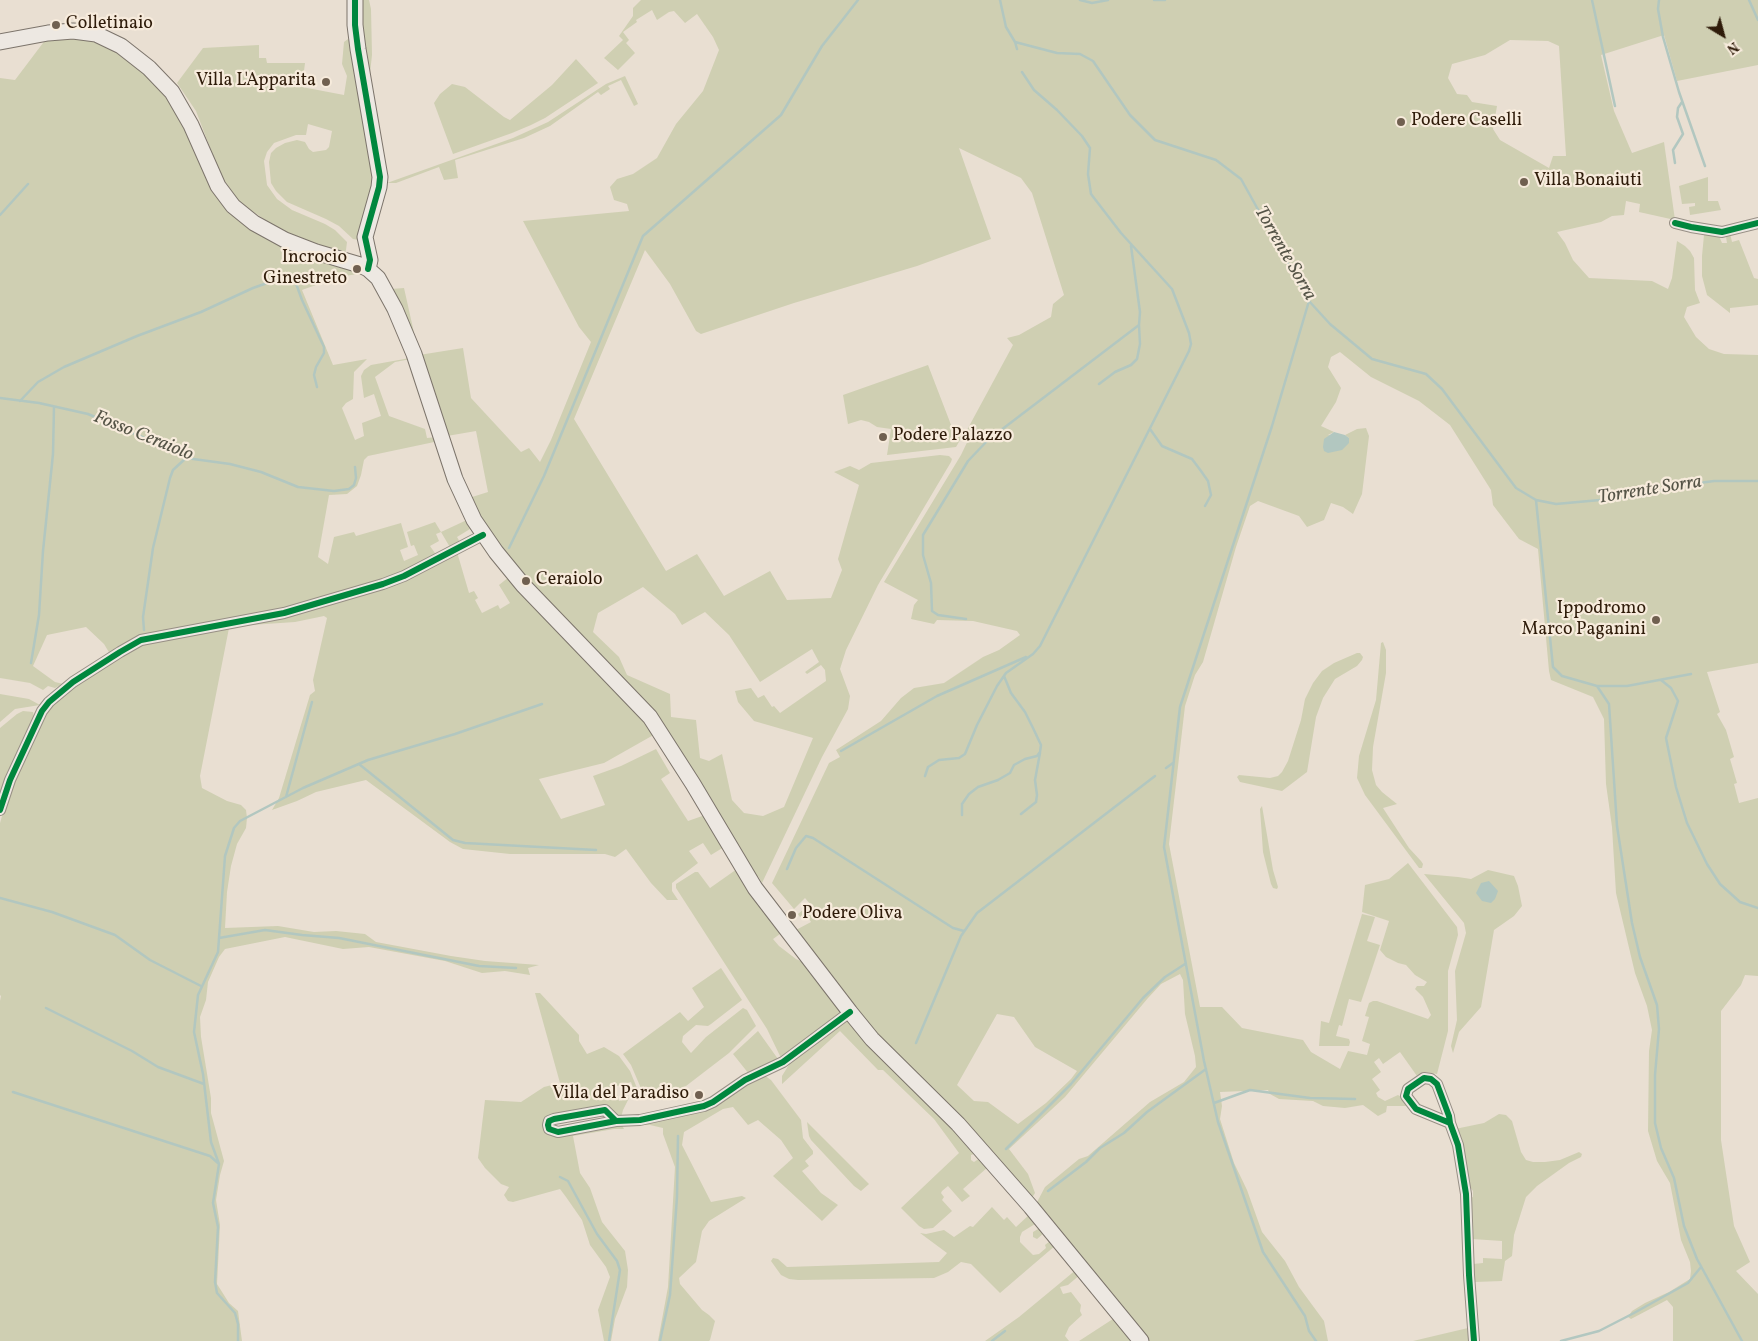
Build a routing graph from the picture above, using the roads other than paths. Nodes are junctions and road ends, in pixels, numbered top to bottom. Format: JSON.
{"nodes":[{"id":1,"x":356,"y":0,"type":"edge"},
{"id":2,"x":0,"y":42,"type":"edge"},
{"id":3,"x":1675,"y":223,"type":"dead end"},
{"id":4,"x":1758,"y":223,"type":"edge"},
{"id":5,"x":368,"y":269,"type":"junction"},
{"id":6,"x":483,"y":535,"type":"junction"},
{"id":7,"x":0,"y":810,"type":"edge"},
{"id":8,"x":850,"y":1012,"type":"junction"},
{"id":9,"x":616,"y":1121,"type":"junction"},
{"id":10,"x":1450,"y":1124,"type":"junction"},
{"id":11,"x":1142,"y":1341,"type":"edge"},
{"id":12,"x":1474,"y":1341,"type":"edge"}],
"edges":[{"from":1,"to":5,"type":"main road"},
{"from":2,"to":5,"type":"main road"},
{"from":3,"to":4,"type":"street"},
{"from":5,"to":6,"type":"main road"},
{"from":6,"to":7,"type":"street"},
{"from":6,"to":8,"type":"main road"},
{"from":8,"to":9,"type":"street"},
{"from":8,"to":11,"type":"main road"},
{"from":9,"to":9,"type":"street"},
{"from":10,"to":10,"type":"street"},
{"from":10,"to":12,"type":"street"}]}
